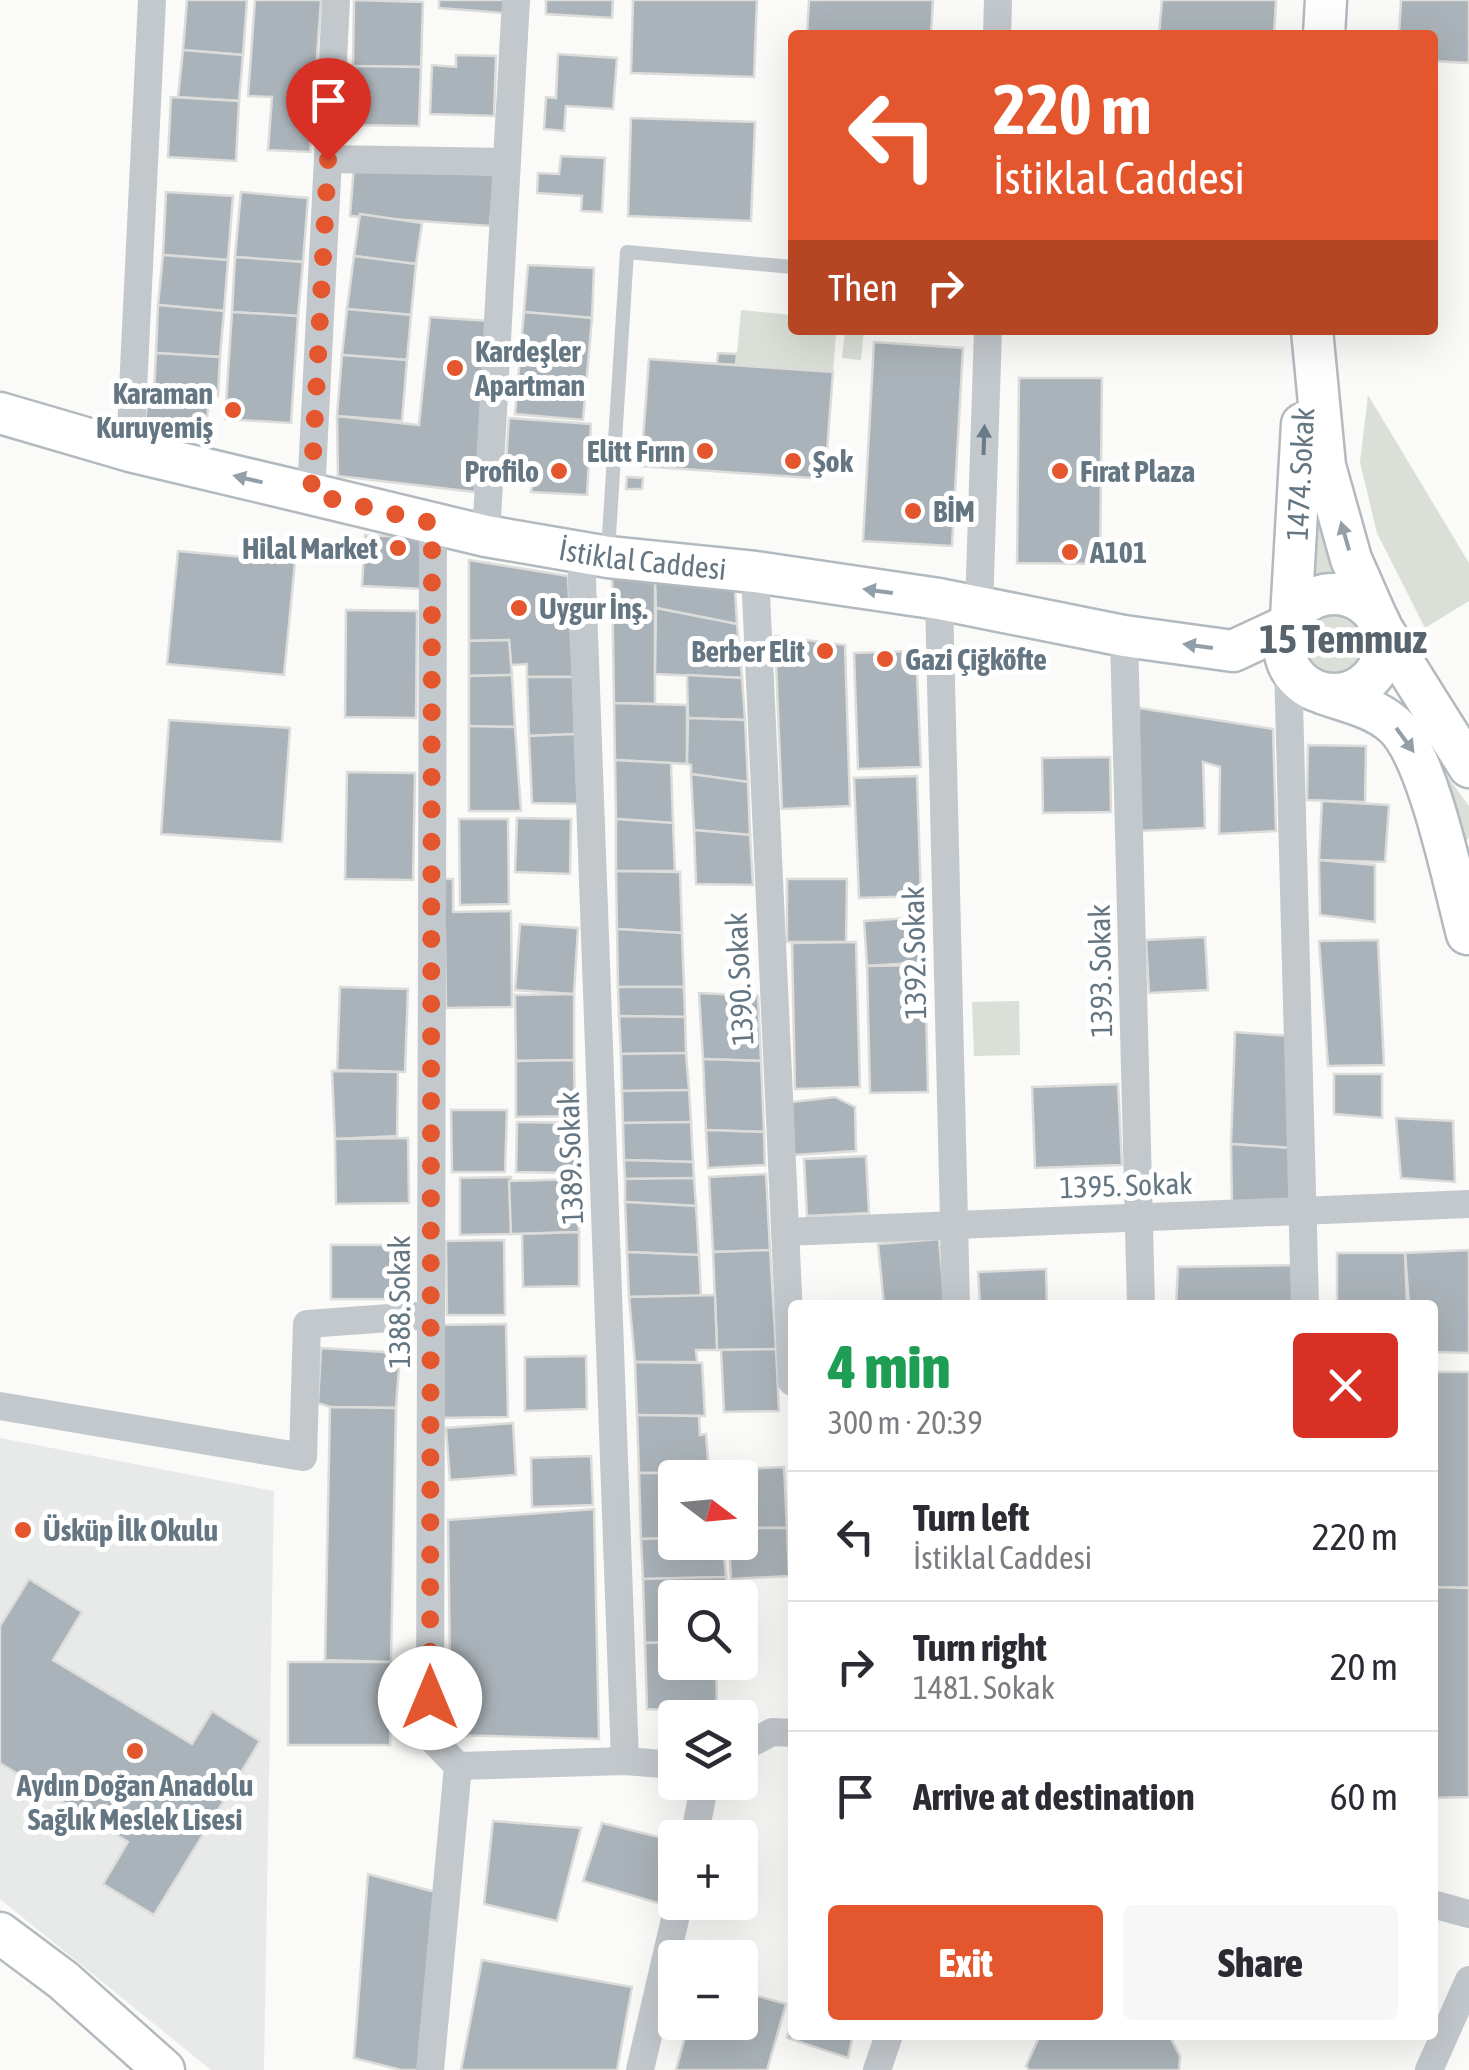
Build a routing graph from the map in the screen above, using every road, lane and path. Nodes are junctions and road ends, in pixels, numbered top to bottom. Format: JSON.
{"nodes":[{"id":1,"x":152,"y":0,"type":"edge"},
{"id":2,"x":336,"y":0,"type":"edge"},
{"id":3,"x":516,"y":0,"type":"edge"},
{"id":4,"x":998,"y":0,"type":"edge"},
{"id":5,"x":1326,"y":0,"type":"edge"},
{"id":6,"x":997,"y":30,"type":"edge"},
{"id":7,"x":1324,"y":30,"type":"edge"},
{"id":8,"x":328,"y":160,"type":"junction"},
{"id":9,"x":507,"y":162,"type":"junction"},
{"id":10,"x":788,"y":267,"type":"edge"},
{"id":11,"x":988,"y":335,"type":"edge"},
{"id":12,"x":1310,"y":335,"type":"edge"},
{"id":13,"x":1311,"y":335,"type":"edge"},
{"id":14,"x":0,"y":413,"type":"edge"},
{"id":15,"x":130,"y":451,"type":"junction"},
{"id":16,"x":311,"y":494,"type":"junction"},
{"id":17,"x":432,"y":523,"type":"junction"},
{"id":18,"x":486,"y":536,"type":"junction"},
{"id":19,"x":594,"y":555,"type":"junction"},
{"id":20,"x":754,"y":572,"type":"junction"},
{"id":21,"x":939,"y":599,"type":"junction"},
{"id":22,"x":979,"y":608,"type":"junction"},
{"id":23,"x":1290,"y":621,"type":"junction"},
{"id":24,"x":1380,"y":627,"type":"junction"},
{"id":25,"x":1124,"y":636,"type":"junction"},
{"id":26,"x":1288,"y":665,"type":"junction"},
{"id":27,"x":1322,"y":693,"type":"junction"},
{"id":28,"x":1469,"y":768,"type":"edge"},
{"id":29,"x":1469,"y":885,"type":"edge"},
{"id":30,"x":1468,"y":939,"type":"edge"},
{"id":31,"x":1469,"y":1204,"type":"edge"},
{"id":32,"x":1303,"y":1210,"type":"junction"},
{"id":33,"x":1139,"y":1218,"type":"junction"},
{"id":34,"x":953,"y":1225,"type":"junction"},
{"id":35,"x":785,"y":1232,"type":"junction"},
{"id":36,"x":788,"y":1300,"type":"edge"},
{"id":37,"x":956,"y":1300,"type":"edge"},
{"id":38,"x":1141,"y":1300,"type":"edge"},
{"id":39,"x":1306,"y":1300,"type":"edge"},
{"id":40,"x":431,"y":1315,"type":"junction"},
{"id":41,"x":0,"y":1406,"type":"edge"},
{"id":42,"x":788,"y":1733,"type":"edge"},
{"id":43,"x":758,"y":1739,"type":"edge"},
{"id":44,"x":625,"y":1762,"type":"junction"},
{"id":45,"x":658,"y":1764,"type":"edge"},
{"id":46,"x":458,"y":1766,"type":"junction"},
{"id":47,"x":1438,"y":1906,"type":"edge"},
{"id":48,"x":1469,"y":1914,"type":"edge"},
{"id":49,"x":675,"y":1920,"type":"edge"},
{"id":50,"x":0,"y":1933,"type":"edge"},
{"id":51,"x":1469,"y":1980,"type":"edge"},
{"id":52,"x":888,"y":2040,"type":"edge"},
{"id":53,"x":164,"y":2070,"type":"edge"},
{"id":54,"x":430,"y":2070,"type":"edge"},
{"id":55,"x":640,"y":2070,"type":"edge"},
{"id":56,"x":877,"y":2070,"type":"edge"},
{"id":57,"x":1429,"y":2070,"type":"edge"}],
"edges":[{"from":1,"to":15,"type":"street"},
{"from":2,"to":8,"type":"street"},
{"from":3,"to":9,"type":"street"},
{"from":4,"to":6,"type":"street"},
{"from":5,"to":7,"type":"street"},
{"from":8,"to":9,"type":"street"},
{"from":8,"to":16,"type":"street"},
{"from":9,"to":18,"type":"street"},
{"from":10,"to":19,"type":"lane"},
{"from":22,"to":11,"type":"street","one_way":true},
{"from":12,"to":23,"type":"street","name":"1474. Sokak"},
{"from":24,"to":13,"type":"street","one_way":true},
{"from":14,"to":15,"type":"street","name":"İstiklal Caddesi"},
{"from":16,"to":15,"type":"street","name":"İstiklal Caddesi","one_way":true},
{"from":16,"to":17,"type":"street","name":"İstiklal Caddesi"},
{"from":17,"to":18,"type":"street","name":"İstiklal Caddesi"},
{"from":17,"to":40,"type":"street","name":"1388. Sokak"},
{"from":18,"to":19,"type":"street","name":"İstiklal Caddesi"},
{"from":19,"to":20,"type":"street","name":"İstiklal Caddesi"},
{"from":19,"to":44,"type":"street","name":"1389. Sokak"},
{"from":21,"to":20,"type":"street","name":"İstiklal Caddesi","one_way":true},
{"from":20,"to":35,"type":"street","name":"1390. Sokak"},
{"from":21,"to":22,"type":"street","name":"İstiklal Caddesi"},
{"from":21,"to":34,"type":"street","name":"1392. Sokak"},
{"from":22,"to":25,"type":"street","name":"İstiklal Caddesi"},
{"from":23,"to":24,"type":"street"},
{"from":23,"to":25,"type":"street","name":"İstiklal Caddesi","one_way":true},
{"from":23,"to":26,"type":"street"},
{"from":24,"to":27,"type":"street"},
{"from":24,"to":28,"type":"street"},
{"from":25,"to":33,"type":"street","name":"1393. Sokak"},
{"from":26,"to":27,"type":"street"},
{"from":26,"to":32,"type":"street"},
{"from":27,"to":30,"type":"street","one_way":true},
{"from":29,"to":30,"type":"street"},
{"from":31,"to":32,"type":"street","name":"1395. Sokak"},
{"from":32,"to":33,"type":"street","name":"1395. Sokak"},
{"from":32,"to":39,"type":"street"},
{"from":33,"to":34,"type":"street","name":"1395. Sokak"},
{"from":33,"to":38,"type":"street","name":"1393. Sokak"},
{"from":34,"to":35,"type":"street","name":"1395. Sokak"},
{"from":34,"to":37,"type":"street","name":"1392. Sokak"},
{"from":35,"to":36,"type":"street","name":"1390. Sokak"},
{"from":40,"to":41,"type":"street"},
{"from":40,"to":46,"type":"street","name":"1388. Sokak"},
{"from":42,"to":43,"type":"street"},
{"from":44,"to":45,"type":"street"},
{"from":44,"to":46,"type":"street"},
{"from":46,"to":54,"type":"street"},
{"from":47,"to":48,"type":"street"},
{"from":49,"to":55,"type":"street"},
{"from":50,"to":53,"type":"street"},
{"from":51,"to":57,"type":"street"},
{"from":52,"to":56,"type":"street"}]}
